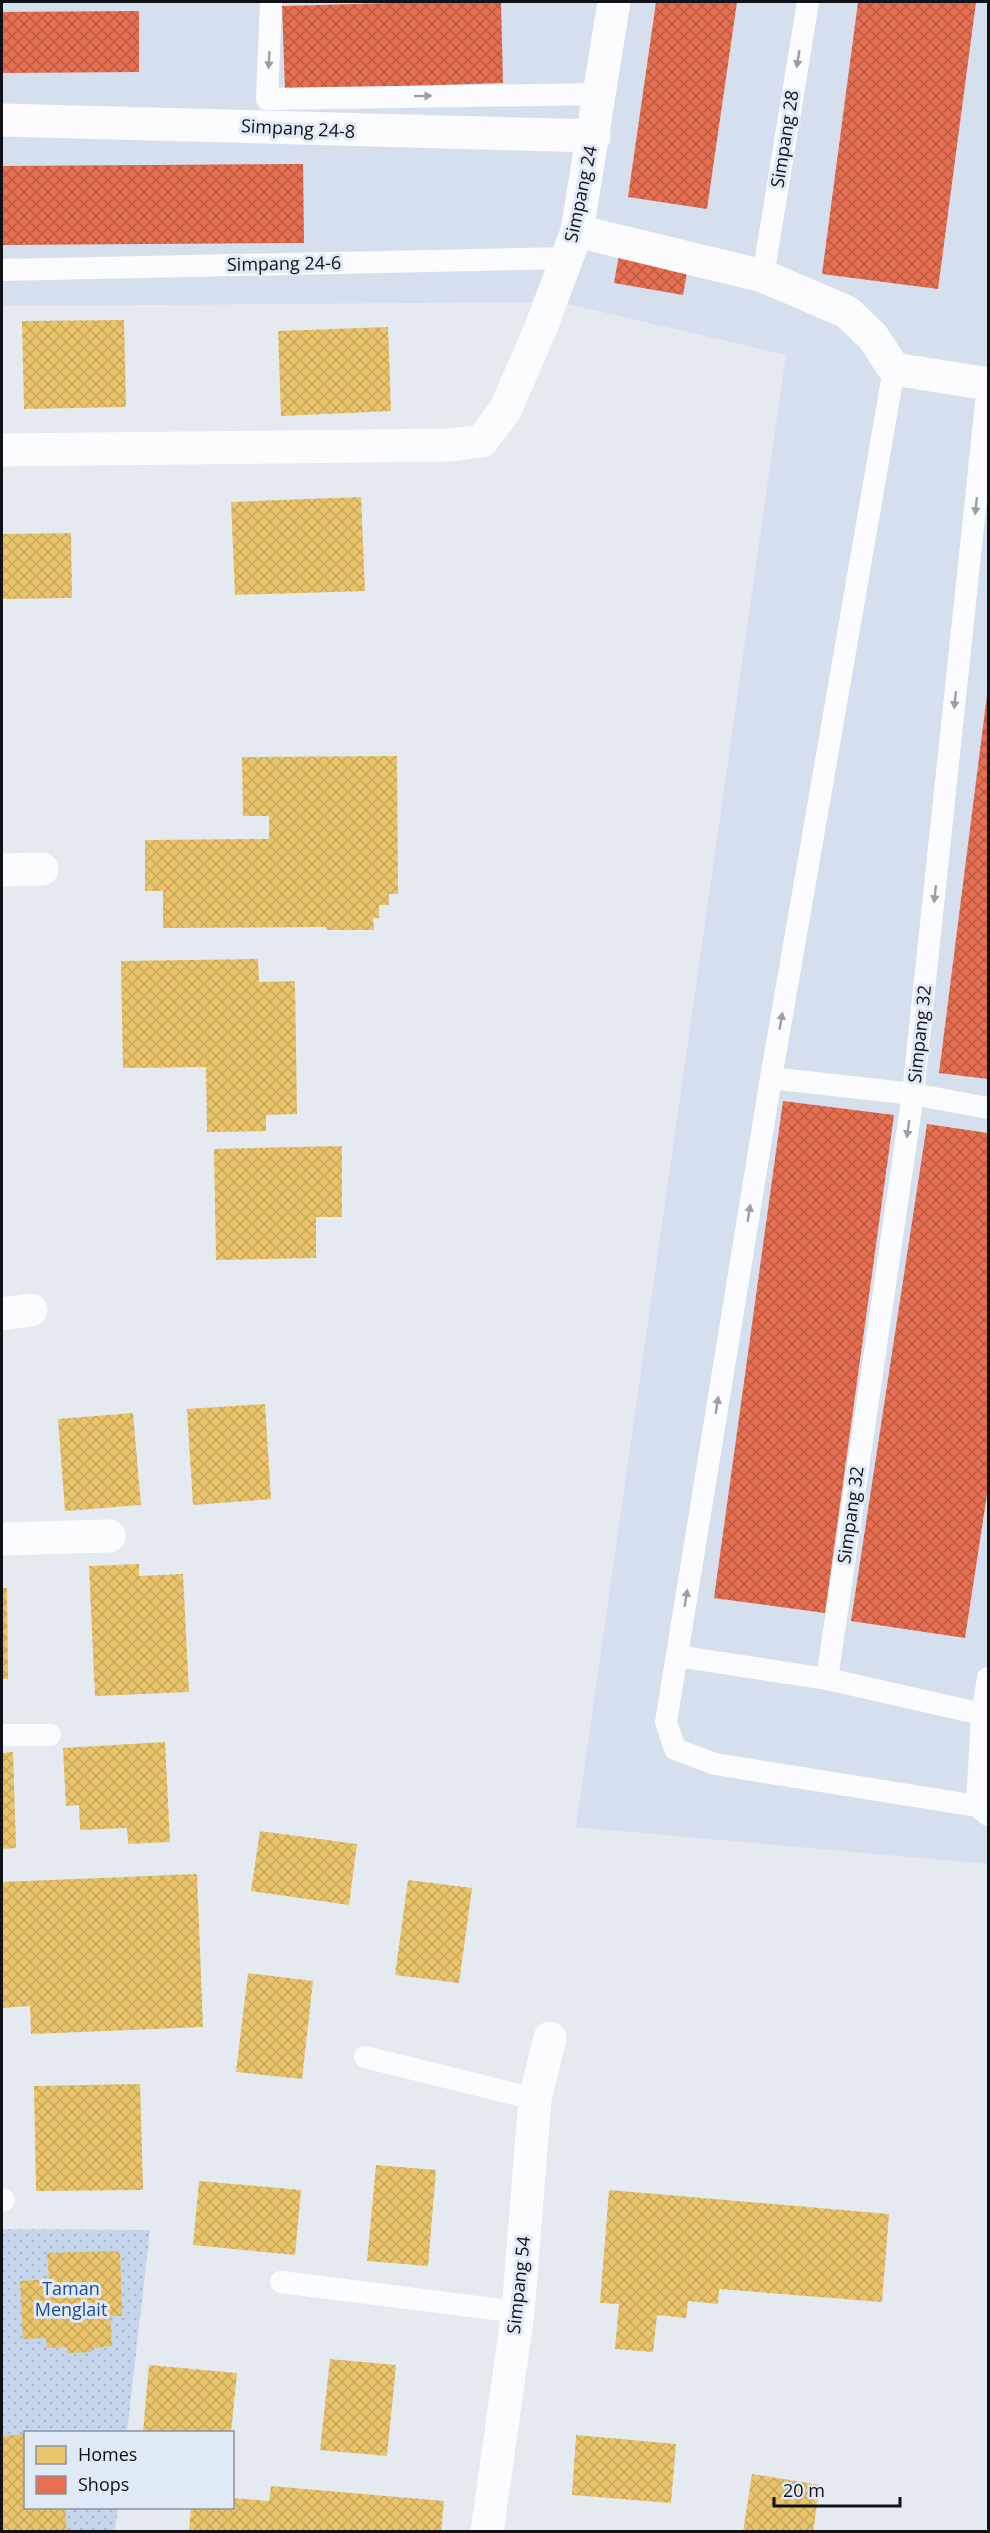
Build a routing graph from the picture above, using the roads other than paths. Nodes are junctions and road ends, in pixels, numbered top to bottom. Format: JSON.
{"nodes":[{"id":1,"x":271,"y":2,"type":"edge"},
{"id":2,"x":614,"y":2,"type":"edge"},
{"id":3,"x":808,"y":2,"type":"edge"},
{"id":4,"x":600,"y":94,"type":"junction"},
{"id":5,"x":2,"y":120,"type":"edge"},
{"id":6,"x":594,"y":136,"type":"junction"},
{"id":7,"x":572,"y":244,"type":"junction"},
{"id":8,"x":2,"y":270,"type":"edge"},
{"id":9,"x":763,"y":276,"type":"junction"},
{"id":10,"x":894,"y":369,"type":"junction"},
{"id":11,"x":988,"y":385,"type":"edge"},
{"id":12,"x":2,"y":450,"type":"edge"},
{"id":13,"x":42,"y":869,"type":"dead end"},
{"id":14,"x":2,"y":870,"type":"edge"},
{"id":15,"x":771,"y":1078,"type":"junction"},
{"id":16,"x":913,"y":1094,"type":"junction"},
{"id":17,"x":988,"y":1107,"type":"edge"},
{"id":18,"x":109,"y":1536,"type":"dead end"},
{"id":19,"x":2,"y":1539,"type":"edge"},
{"id":20,"x":676,"y":1656,"type":"junction"},
{"id":21,"x":988,"y":1678,"type":"edge"},
{"id":22,"x":827,"y":1679,"type":"junction"},
{"id":23,"x":982,"y":1714,"type":"junction"},
{"id":24,"x":50,"y":1734,"type":"dead end"},
{"id":25,"x":2,"y":1735,"type":"edge"},
{"id":26,"x":983,"y":1810,"type":"edge"},
{"id":27,"x":550,"y":2038,"type":"dead end"},
{"id":28,"x":365,"y":2057,"type":"dead end"},
{"id":29,"x":536,"y":2099,"type":"junction"},
{"id":30,"x":281,"y":2282,"type":"dead end"},
{"id":31,"x":518,"y":2312,"type":"junction"},
{"id":32,"x":487,"y":2532,"type":"edge"}],
"edges":[{"from":1,"to":4,"type":"lane","one_way":true},
{"from":2,"to":4,"type":"street","name":"Simpang 24"},
{"from":3,"to":9,"type":"lane","name":"Simpang 28","one_way":true},
{"from":4,"to":6,"type":"street","name":"Simpang 24"},
{"from":5,"to":6,"type":"street","name":"Simpang 24-8"},
{"from":6,"to":7,"type":"street","name":"Simpang 24"},
{"from":7,"to":8,"type":"lane","name":"Simpang 24-6"},
{"from":7,"to":9,"type":"street"},
{"from":7,"to":12,"type":"street","name":"Simpang 24"},
{"from":9,"to":10,"type":"street"},
{"from":10,"to":11,"type":"street"},
{"from":15,"to":10,"type":"lane","one_way":true},
{"from":11,"to":16,"type":"lane","name":"Simpang 32","one_way":true},
{"from":13,"to":14,"type":"street"},
{"from":15,"to":16,"type":"lane"},
{"from":20,"to":15,"type":"lane","one_way":true},
{"from":16,"to":17,"type":"lane"},
{"from":16,"to":22,"type":"lane","name":"Simpang 32","one_way":true},
{"from":18,"to":19,"type":"street"},
{"from":20,"to":22,"type":"lane"},
{"from":20,"to":26,"type":"lane"},
{"from":21,"to":23,"type":"lane"},
{"from":22,"to":23,"type":"lane"},
{"from":23,"to":26,"type":"lane"},
{"from":24,"to":25,"type":"lane"},
{"from":27,"to":29,"type":"street","name":"Simpang 54"},
{"from":28,"to":29,"type":"lane"},
{"from":29,"to":31,"type":"street","name":"Simpang 54"},
{"from":30,"to":31,"type":"lane"},
{"from":31,"to":32,"type":"street","name":"Simpang 54"}]}
